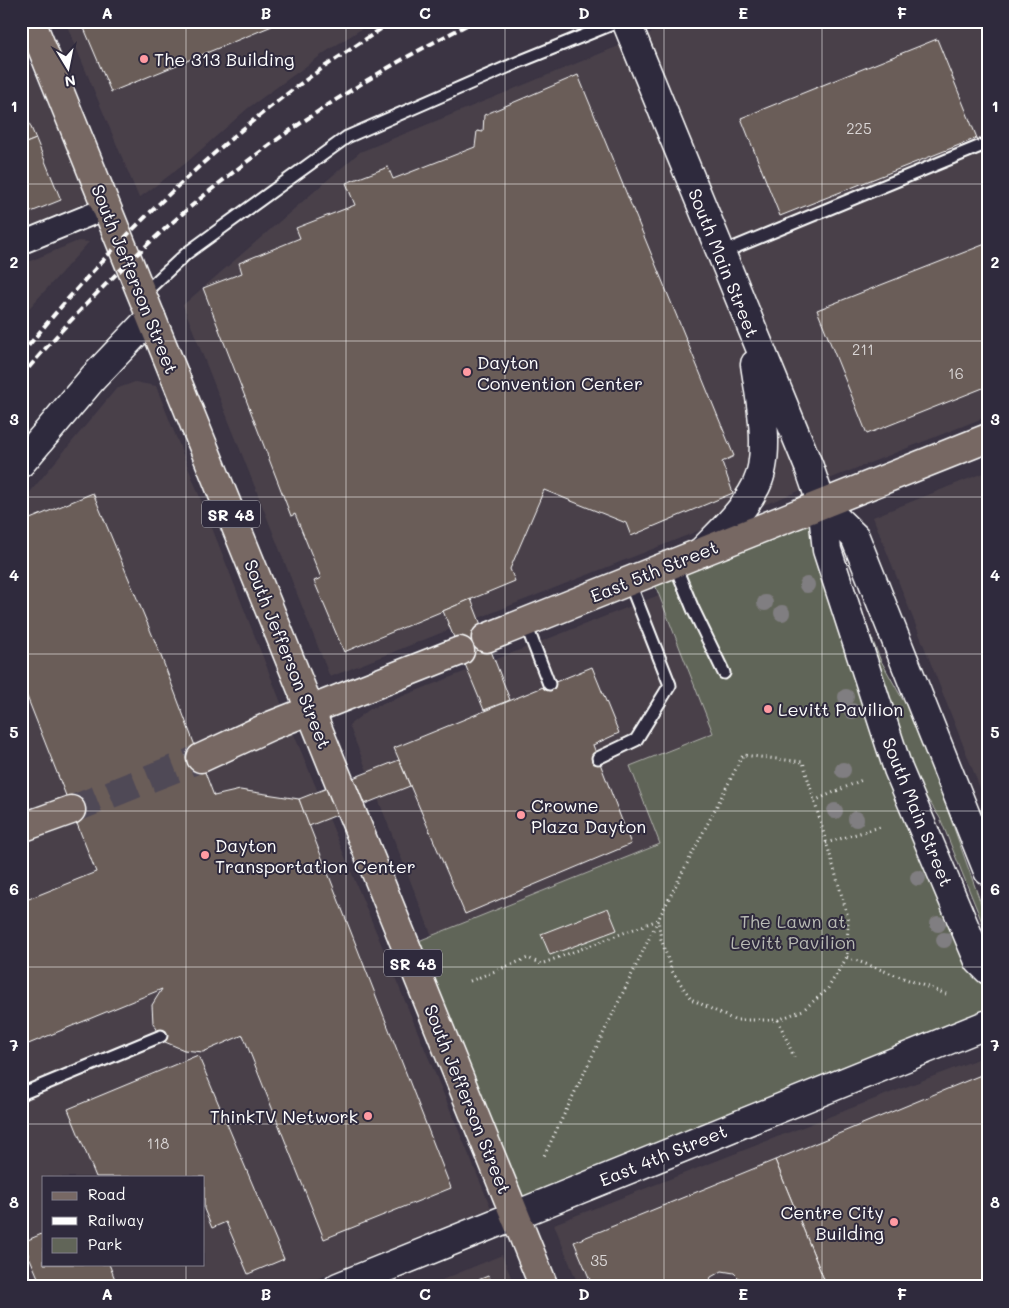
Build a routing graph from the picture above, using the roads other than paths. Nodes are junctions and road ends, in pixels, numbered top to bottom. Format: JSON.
{"nodes":[{"id":1,"x":620,"y":21,"type":"edge"},
{"id":2,"x":626,"y":21,"type":"edge"},
{"id":3,"x":28,"y":24,"type":"edge"},
{"id":4,"x":988,"y":143,"type":"edge"},
{"id":5,"x":106,"y":208,"type":"junction"},
{"id":6,"x":21,"y":243,"type":"edge"},
{"id":7,"x":720,"y":254,"type":"junction"},
{"id":8,"x":147,"y":306,"type":"junction"},
{"id":9,"x":749,"y":323,"type":"junction"},
{"id":10,"x":988,"y":438,"type":"edge"},
{"id":11,"x":21,"y":463,"type":"edge"},
{"id":12,"x":822,"y":505,"type":"junction"},
{"id":13,"x":701,"y":552,"type":"junction"},
{"id":14,"x":674,"y":563,"type":"junction"},
{"id":15,"x":629,"y":580,"type":"junction"},
{"id":16,"x":525,"y":622,"type":"junction"},
{"id":17,"x":486,"y":638,"type":"dead end"},
{"id":18,"x":460,"y":651,"type":"dead end"},
{"id":19,"x":724,"y":672,"type":"dead end"},
{"id":20,"x":550,"y":684,"type":"dead end"},
{"id":21,"x":312,"y":711,"type":"junction"},
{"id":22,"x":201,"y":758,"type":"tunnel mouth"},
{"id":23,"x":598,"y":758,"type":"dead end"},
{"id":24,"x":71,"y":810,"type":"tunnel mouth"},
{"id":25,"x":21,"y":828,"type":"edge"},
{"id":26,"x":988,"y":871,"type":"edge"},
{"id":27,"x":988,"y":970,"type":"edge"},
{"id":28,"x":988,"y":1024,"type":"edge"},
{"id":29,"x":161,"y":1036,"type":"dead end"},
{"id":30,"x":21,"y":1094,"type":"edge"},
{"id":31,"x":515,"y":1215,"type":"junction"},
{"id":32,"x":338,"y":1287,"type":"edge"},
{"id":33,"x":544,"y":1287,"type":"edge"}],
"edges":[{"from":1,"to":8,"type":"lane"},
{"from":2,"to":7,"type":"street","name":"South Main Street"},
{"from":3,"to":5,"type":"main road","name":"South Jefferson Street","number":"SR 48"},
{"from":4,"to":7,"type":"lane"},
{"from":5,"to":6,"type":"street"},
{"from":5,"to":8,"type":"main road","name":"South Jefferson Street","number":"SR 48"},
{"from":7,"to":9,"type":"street","name":"South Main Street"},
{"from":8,"to":11,"type":"street"},
{"from":8,"to":21,"type":"main road","name":"South Jefferson Street","number":"SR 48"},
{"from":9,"to":12,"type":"street","name":"South Main Street"},
{"from":9,"to":13,"type":"street"},
{"from":10,"to":12,"type":"main road","name":"East 5th Street"},
{"from":12,"to":13,"type":"main road","name":"East 5th Street"},
{"from":12,"to":26,"type":"street","name":"South Main Street"},
{"from":12,"to":27,"type":"street","name":"South Main Street"},
{"from":13,"to":14,"type":"main road","name":"East 5th Street"},
{"from":14,"to":15,"type":"main road","name":"East 5th Street"},
{"from":14,"to":19,"type":"lane"},
{"from":15,"to":16,"type":"main road","name":"East 5th Street"},
{"from":15,"to":23,"type":"lane"},
{"from":16,"to":17,"type":"main road","name":"East 5th Street"},
{"from":16,"to":20,"type":"lane"},
{"from":18,"to":21,"type":"main road"},
{"from":21,"to":22,"type":"main road"},
{"from":21,"to":31,"type":"main road","name":"South Jefferson Street","number":"SR 48"},
{"from":24,"to":25,"type":"main road"},
{"from":28,"to":31,"type":"street","name":"East 4th Street"},
{"from":29,"to":30,"type":"lane"},
{"from":31,"to":32,"type":"street","name":"East 4th Street"},
{"from":31,"to":33,"type":"main road","name":"South Jefferson Street","number":"SR 48"}]}
